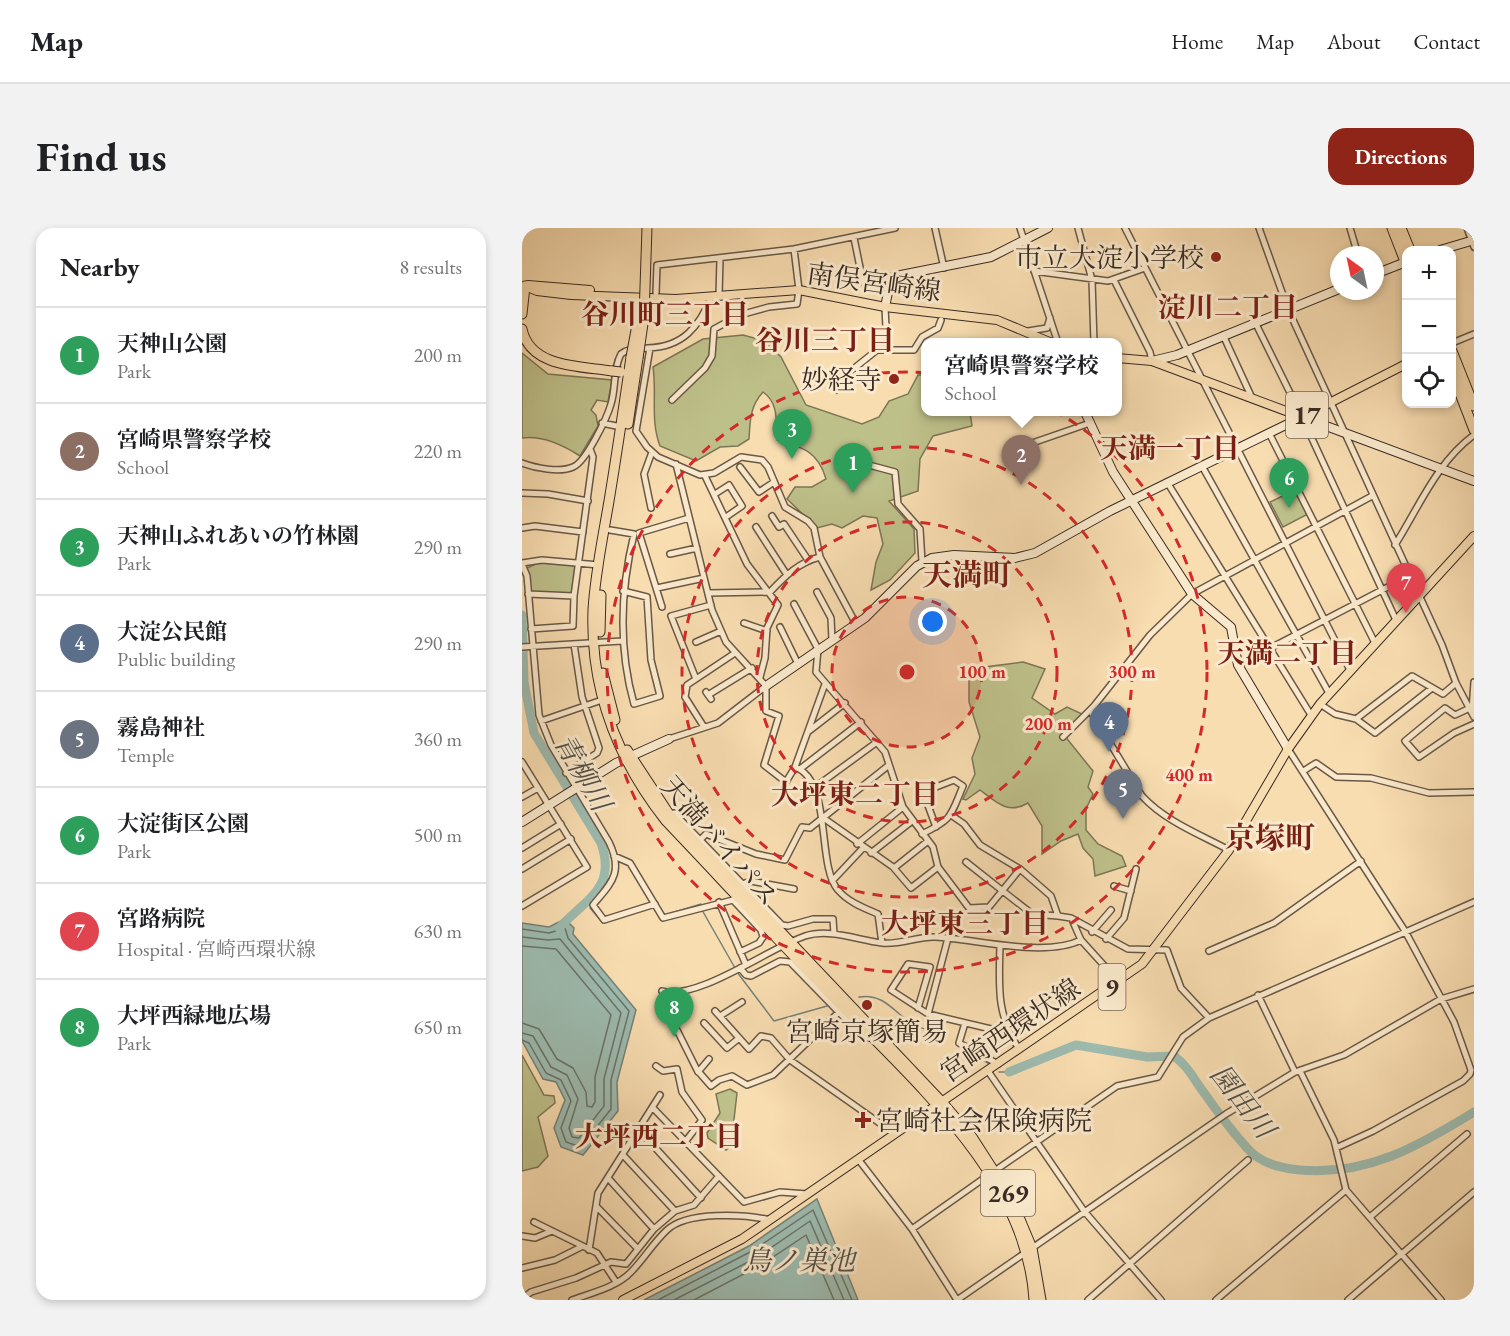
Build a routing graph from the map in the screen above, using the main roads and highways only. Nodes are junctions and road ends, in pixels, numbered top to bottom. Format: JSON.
{"nodes":[{"id":1,"x":642,"y":228,"type":"edge"},
{"id":2,"x":647,"y":228,"type":"edge"},
{"id":3,"x":1392,"y":228,"type":"edge"},
{"id":4,"x":1401,"y":228,"type":"edge"},
{"id":5,"x":1408,"y":246,"type":"edge"},
{"id":6,"x":1402,"y":253,"type":"edge"},
{"id":7,"x":523,"y":288,"type":"edge"},
{"id":8,"x":686,"y":297,"type":"junction"},
{"id":9,"x":522,"y":314,"type":"edge"},
{"id":10,"x":522,"y":328,"type":"edge"},
{"id":11,"x":1043,"y":338,"type":"edge"},
{"id":12,"x":522,"y":342,"type":"edge"},
{"id":13,"x":1453,"y":354,"type":"edge"},
{"id":14,"x":635,"y":358,"type":"junction"},
{"id":15,"x":1122,"y":358,"type":"edge"},
{"id":16,"x":1402,"y":366,"type":"edge"},
{"id":17,"x":624,"y":376,"type":"junction"},
{"id":18,"x":1456,"y":384,"type":"edge"},
{"id":19,"x":1474,"y":406,"type":"edge"},
{"id":20,"x":1474,"y":430,"type":"edge"},
{"id":21,"x":1474,"y":536,"type":"edge"},
{"id":22,"x":597,"y":643,"type":"junction"},
{"id":23,"x":628,"y":757,"type":"junction"},
{"id":24,"x":786,"y":943,"type":"junction"},
{"id":25,"x":939,"y":1104,"type":"junction"},
{"id":26,"x":1028,"y":1251,"type":"junction"},
{"id":27,"x":623,"y":1300,"type":"edge"},
{"id":28,"x":1034,"y":1300,"type":"edge"},
{"id":29,"x":1041,"y":1300,"type":"edge"}],
"edges":[{"from":1,"to":14,"type":"highway","name":"天満バイパス","number":"269","bridge":true},
{"from":2,"to":14,"type":"highway","name":"天満バイパス","number":"269","bridge":true},
{"from":3,"to":6,"type":"highway"},
{"from":4,"to":5,"type":"highway"},
{"from":7,"to":8,"type":"main road","name":"南俣宮崎線"},
{"from":7,"to":8,"type":"main road","name":"南俣宮崎線"},
{"from":7,"to":9,"type":"highway"},
{"from":8,"to":11,"type":"main road","name":"南俣宮崎線"},
{"from":10,"to":17,"type":"highway"},
{"from":12,"to":17,"type":"highway"},
{"from":13,"to":19,"type":"highway"},
{"from":14,"to":17,"type":"highway","name":"天満バイパス","number":"269"},
{"from":15,"to":16,"type":"main road","number":"17"},
{"from":17,"to":22,"type":"highway","name":"天満バイパス","number":"269"},
{"from":17,"to":22,"type":"highway","name":"天満バイパス","number":"269"},
{"from":18,"to":20,"type":"highway"},
{"from":21,"to":25,"type":"main road","name":"宮崎西環状線","number":"9"},
{"from":22,"to":23,"type":"highway","name":"天満バイパス","number":"269"},
{"from":22,"to":23,"type":"highway","name":"天満バイパス","number":"269"},
{"from":23,"to":24,"type":"highway","name":"天満バイパス","number":"269"},
{"from":23,"to":24,"type":"highway","name":"天満バイパス","number":"269"},
{"from":24,"to":25,"type":"highway","name":"天満バイパス","number":"269"},
{"from":24,"to":25,"type":"highway","name":"天満バイパス","number":"269"},
{"from":25,"to":26,"type":"highway","number":"269"},
{"from":25,"to":27,"type":"main road","name":"宮崎西環状線","number":"9"},
{"from":26,"to":28,"type":"highway","number":"269"},
{"from":26,"to":29,"type":"highway","number":"269"}]}
